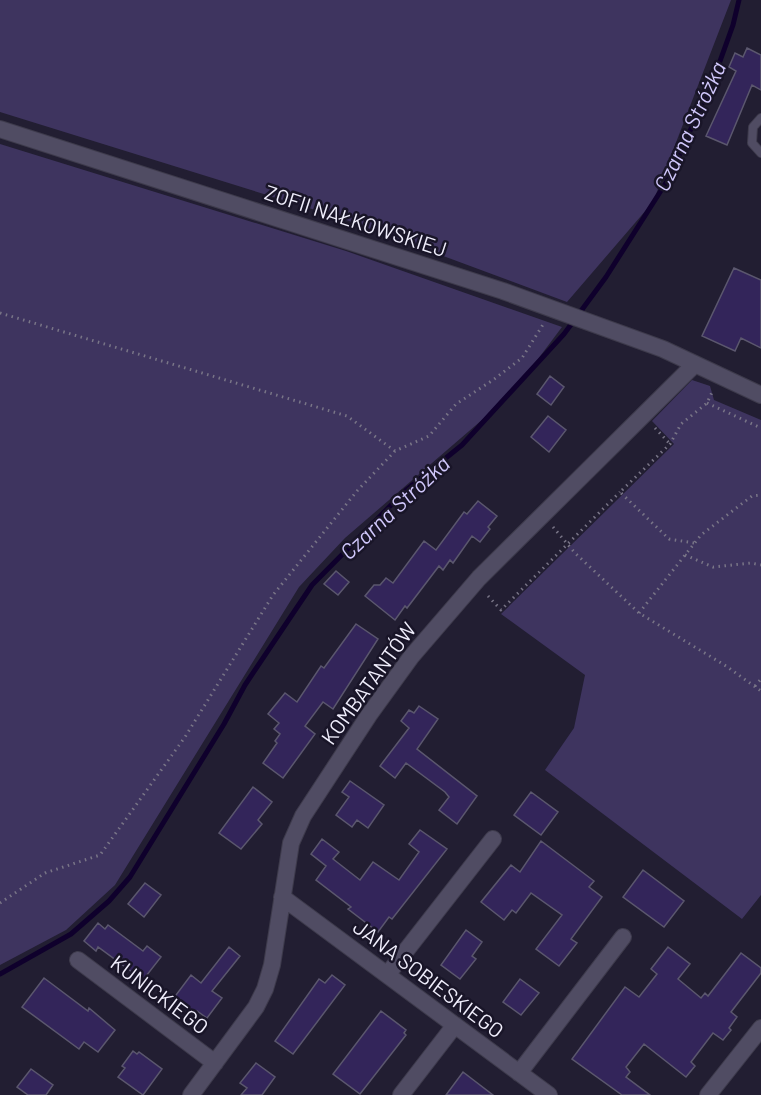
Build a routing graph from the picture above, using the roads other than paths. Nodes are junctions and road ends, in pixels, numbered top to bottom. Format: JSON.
{"nodes":[{"id":1,"x":761,"y":118,"type":"edge"},
{"id":2,"x":0,"y":129,"type":"edge"},
{"id":3,"x":761,"y":153,"type":"edge"},
{"id":4,"x":695,"y":364,"type":"junction"},
{"id":5,"x":761,"y":395,"type":"edge"},
{"id":6,"x":493,"y":839,"type":"dead end"},
{"id":7,"x":282,"y":897,"type":"junction"},
{"id":8,"x":622,"y":937,"type":"dead end"},
{"id":9,"x":78,"y":960,"type":"dead end"},
{"id":10,"x":387,"y":975,"type":"junction"},
{"id":11,"x":455,"y":1025,"type":"junction"},
{"id":12,"x":761,"y":1028,"type":"edge"},
{"id":13,"x":215,"y":1063,"type":"junction"},
{"id":14,"x":519,"y":1073,"type":"junction"},
{"id":15,"x":190,"y":1095,"type":"edge"},
{"id":16,"x":401,"y":1095,"type":"edge"},
{"id":17,"x":549,"y":1095,"type":"edge"},
{"id":18,"x":708,"y":1095,"type":"edge"}],
"edges":[{"from":1,"to":3,"type":"lane"},
{"from":2,"to":4,"type":"street","name":"ZOFII NAŁKOWSKIEJ"},
{"from":4,"to":5,"type":"street","name":"ZOFII NAŁKOWSKIEJ"},
{"from":4,"to":7,"type":"street","name":"KOMBATANTÓW"},
{"from":6,"to":10,"type":"street"},
{"from":7,"to":10,"type":"street","name":"JANA SOBIESKIEGO"},
{"from":7,"to":13,"type":"street","name":"KOMBATANTÓW"},
{"from":8,"to":14,"type":"street"},
{"from":9,"to":13,"type":"street","name":"KUNICKIEGO"},
{"from":10,"to":11,"type":"street","name":"JANA SOBIESKIEGO"},
{"from":11,"to":14,"type":"street","name":"JANA SOBIESKIEGO"},
{"from":11,"to":16,"type":"street"},
{"from":12,"to":18,"type":"street"},
{"from":13,"to":15,"type":"street","name":"KOMBATANTÓW"},
{"from":14,"to":17,"type":"street","name":"JANA SOBIESKIEGO"}]}
